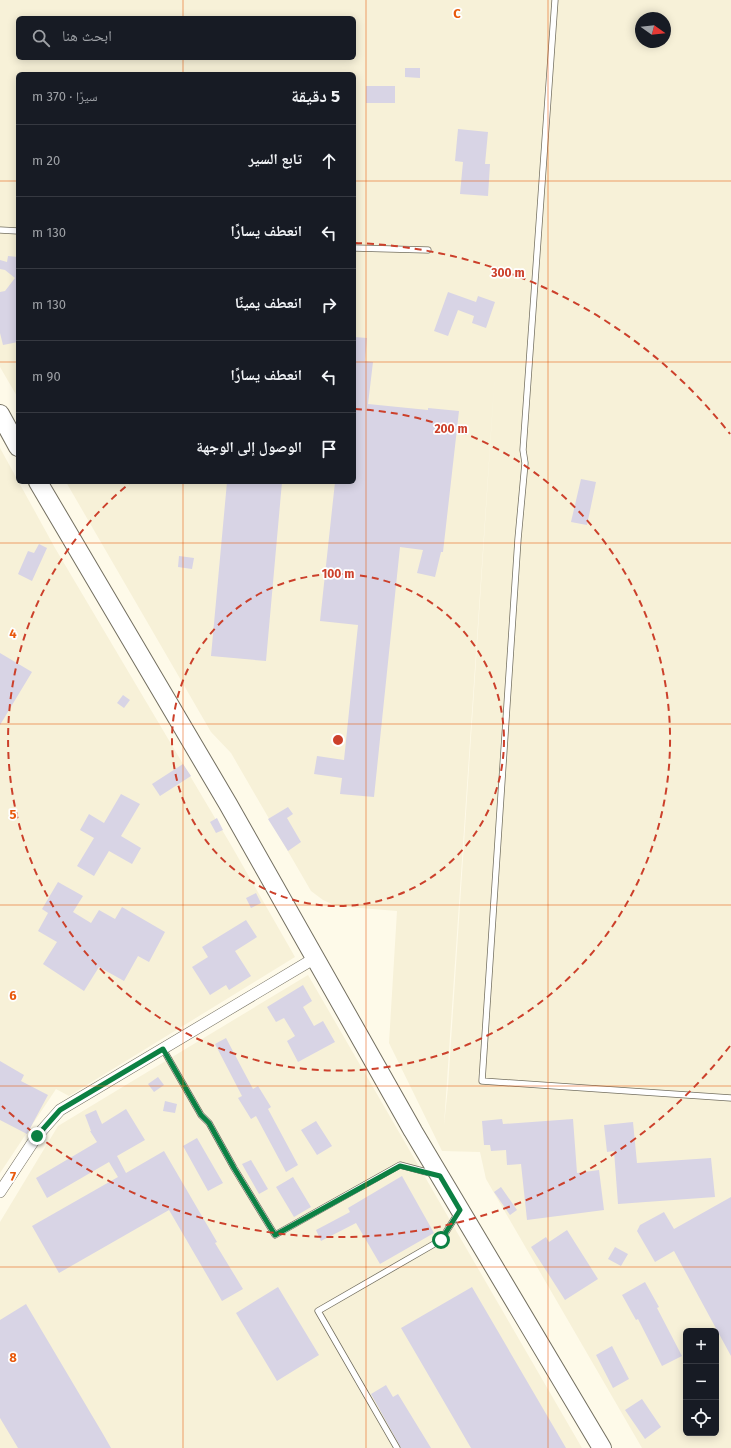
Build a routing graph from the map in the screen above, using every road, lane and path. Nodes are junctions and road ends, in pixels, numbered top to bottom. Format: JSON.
{"nodes":[{"id":1,"x":555,"y":0,"type":"edge"},
{"id":2,"x":0,"y":230,"type":"edge"},
{"id":3,"x":16,"y":231,"type":"edge"},
{"id":4,"x":356,"y":248,"type":"edge"},
{"id":5,"x":428,"y":250,"type":"dead end"},
{"id":6,"x":0,"y":414,"type":"edge"},
{"id":7,"x":16,"y":442,"type":"edge"},
{"id":8,"x":39,"y":484,"type":"edge"},
{"id":9,"x":315,"y":958,"type":"junction"},
{"id":10,"x":163,"y":1049,"type":"junction"},
{"id":11,"x":731,"y":1098,"type":"edge"},
{"id":12,"x":440,"y":1176,"type":"junction"},
{"id":13,"x":0,"y":1192,"type":"edge"},
{"id":14,"x":460,"y":1210,"type":"junction"},
{"id":15,"x":397,"y":1448,"type":"edge"},
{"id":16,"x":602,"y":1448,"type":"edge"}],
"edges":[{"from":1,"to":11,"type":"lane"},
{"from":2,"to":3,"type":"lane"},
{"from":4,"to":5,"type":"lane"},
{"from":6,"to":7,"type":"main road"},
{"from":8,"to":9,"type":"main road"},
{"from":9,"to":10,"type":"street"},
{"from":9,"to":12,"type":"main road"},
{"from":10,"to":12,"type":"lane"},
{"from":10,"to":13,"type":"street"},
{"from":12,"to":14,"type":"main road"},
{"from":14,"to":15,"type":"lane"},
{"from":14,"to":16,"type":"main road"}]}
